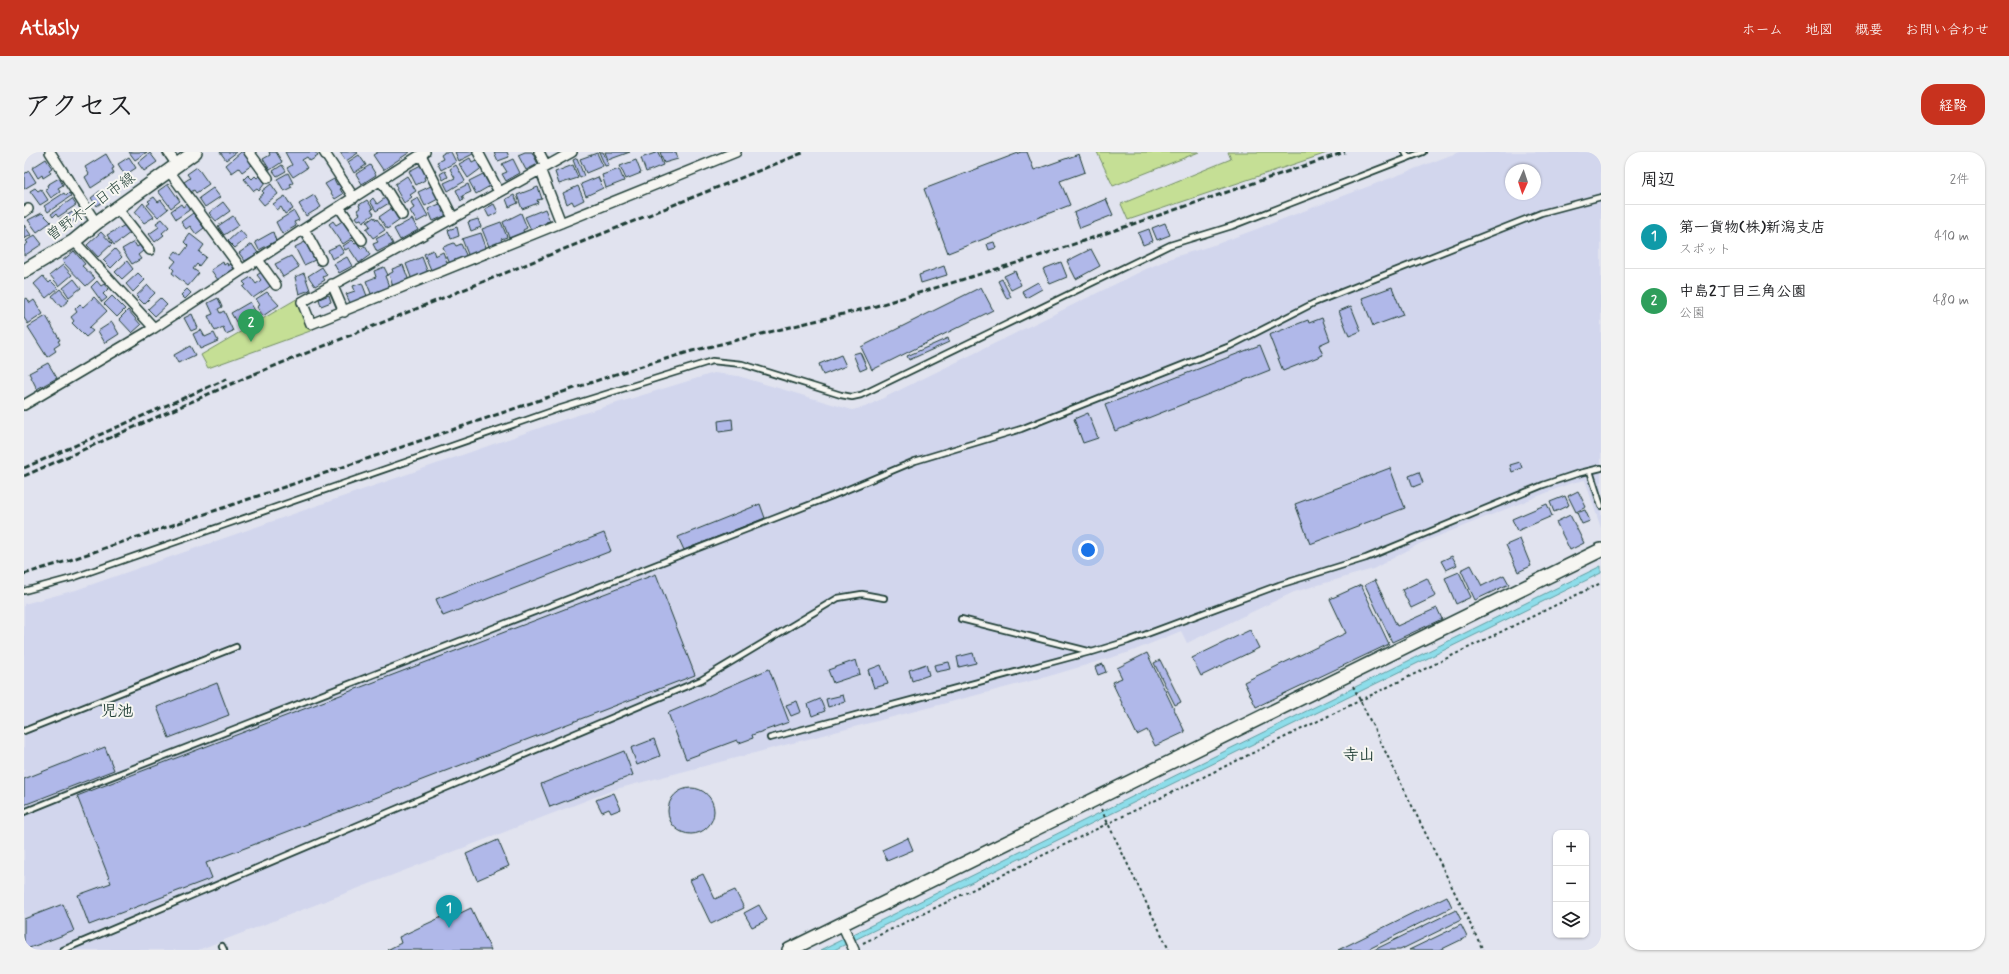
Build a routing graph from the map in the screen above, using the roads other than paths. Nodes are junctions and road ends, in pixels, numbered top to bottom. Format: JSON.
{"nodes":[{"id":1,"x":50,"y":152,"type":"edge"},
{"id":2,"x":168,"y":152,"type":"edge"},
{"id":3,"x":195,"y":152,"type":"edge"},
{"id":4,"x":249,"y":152,"type":"edge"},
{"id":5,"x":324,"y":152,"type":"edge"},
{"id":6,"x":478,"y":152,"type":"edge"},
{"id":7,"x":539,"y":152,"type":"edge"},
{"id":8,"x":572,"y":152,"type":"edge"},
{"id":9,"x":736,"y":152,"type":"edge"},
{"id":10,"x":1405,"y":152,"type":"edge"},
{"id":11,"x":1423,"y":152,"type":"edge"},
{"id":12,"x":423,"y":153,"type":"edge"},
{"id":13,"x":1408,"y":158,"type":"junction"},
{"id":14,"x":173,"y":168,"type":"junction"},
{"id":15,"x":543,"y":168,"type":"junction"},
{"id":16,"x":268,"y":178,"type":"dead end"},
{"id":17,"x":381,"y":181,"type":"junction"},
{"id":18,"x":499,"y":192,"type":"junction"},
{"id":19,"x":1601,"y":197,"type":"edge"},
{"id":20,"x":354,"y":198,"type":"junction"},
{"id":21,"x":339,"y":207,"type":"junction"},
{"id":22,"x":117,"y":208,"type":"junction"},
{"id":23,"x":402,"y":215,"type":"dead end"},
{"id":24,"x":453,"y":218,"type":"junction"},
{"id":25,"x":96,"y":223,"type":"junction"},
{"id":26,"x":561,"y":223,"type":"junction"},
{"id":27,"x":304,"y":229,"type":"junction"},
{"id":28,"x":362,"y":240,"type":"dead end"},
{"id":29,"x":74,"y":241,"type":"junction"},
{"id":30,"x":150,"y":250,"type":"dead end"},
{"id":31,"x":258,"y":260,"type":"junction"},
{"id":32,"x":320,"y":260,"type":"dead end"},
{"id":33,"x":25,"y":270,"type":"edge"},
{"id":34,"x":242,"y":270,"type":"junction"},
{"id":35,"x":276,"y":284,"type":"dead end"},
{"id":36,"x":332,"y":284,"type":"junction"},
{"id":37,"x":344,"y":312,"type":"junction"},
{"id":38,"x":154,"y":328,"type":"junction"},
{"id":39,"x":24,"y":405,"type":"edge"},
{"id":40,"x":1601,"y":468,"type":"edge"},
{"id":41,"x":1590,"y":471,"type":"junction"},
{"id":42,"x":1601,"y":506,"type":"edge"},
{"id":43,"x":1601,"y":550,"type":"edge"},
{"id":44,"x":24,"y":591,"type":"edge"},
{"id":45,"x":884,"y":598,"type":"dead end"},
{"id":46,"x":961,"y":619,"type":"dead end"},
{"id":47,"x":236,"y":648,"type":"dead end"},
{"id":48,"x":1092,"y":652,"type":"junction"},
{"id":49,"x":24,"y":731,"type":"edge"},
{"id":50,"x":770,"y":738,"type":"dead end"},
{"id":51,"x":24,"y":812,"type":"edge"},
{"id":52,"x":842,"y":924,"type":"junction"},
{"id":53,"x":854,"y":949,"type":"edge"},
{"id":54,"x":63,"y":950,"type":"edge"},
{"id":55,"x":788,"y":950,"type":"edge"}],
"edges":[{"from":1,"to":25,"type":"street"},
{"from":2,"to":14,"type":"street"},
{"from":3,"to":14,"type":"street","name":"曽野木一日市線"},
{"from":4,"to":16,"type":"street"},
{"from":5,"to":20,"type":"street"},
{"from":6,"to":18,"type":"street"},
{"from":7,"to":15,"type":"street"},
{"from":8,"to":15,"type":"street"},
{"from":9,"to":26,"type":"street"},
{"from":10,"to":13,"type":"lane"},
{"from":11,"to":13,"type":"lane"},
{"from":12,"to":17,"type":"street"},
{"from":12,"to":24,"type":"street"},
{"from":13,"to":44,"type":"lane"},
{"from":14,"to":22,"type":"street","name":"曽野木一日市線"},
{"from":14,"to":34,"type":"street"},
{"from":15,"to":18,"type":"street"},
{"from":15,"to":26,"type":"street"},
{"from":17,"to":20,"type":"street"},
{"from":17,"to":23,"type":"street"},
{"from":18,"to":24,"type":"street"},
{"from":19,"to":51,"type":"lane"},
{"from":20,"to":21,"type":"street"},
{"from":21,"to":27,"type":"street"},
{"from":21,"to":28,"type":"street"},
{"from":22,"to":25,"type":"street","name":"曽野木一日市線"},
{"from":22,"to":30,"type":"street"},
{"from":24,"to":36,"type":"street"},
{"from":25,"to":29,"type":"street","name":"曽野木一日市線"},
{"from":26,"to":37,"type":"street"},
{"from":27,"to":31,"type":"street"},
{"from":27,"to":32,"type":"street"},
{"from":29,"to":33,"type":"street","name":"曽野木一日市線"},
{"from":29,"to":38,"type":"street"},
{"from":31,"to":34,"type":"street"},
{"from":31,"to":35,"type":"street"},
{"from":34,"to":38,"type":"street"},
{"from":36,"to":37,"type":"street"},
{"from":36,"to":37,"type":"street"},
{"from":38,"to":39,"type":"street"},
{"from":40,"to":41,"type":"lane"},
{"from":41,"to":42,"type":"lane"},
{"from":41,"to":48,"type":"lane"},
{"from":43,"to":52,"type":"street"},
{"from":45,"to":54,"type":"lane"},
{"from":46,"to":48,"type":"lane"},
{"from":47,"to":49,"type":"lane"},
{"from":48,"to":50,"type":"lane"},
{"from":52,"to":53,"type":"street"},
{"from":52,"to":55,"type":"street"}]}
